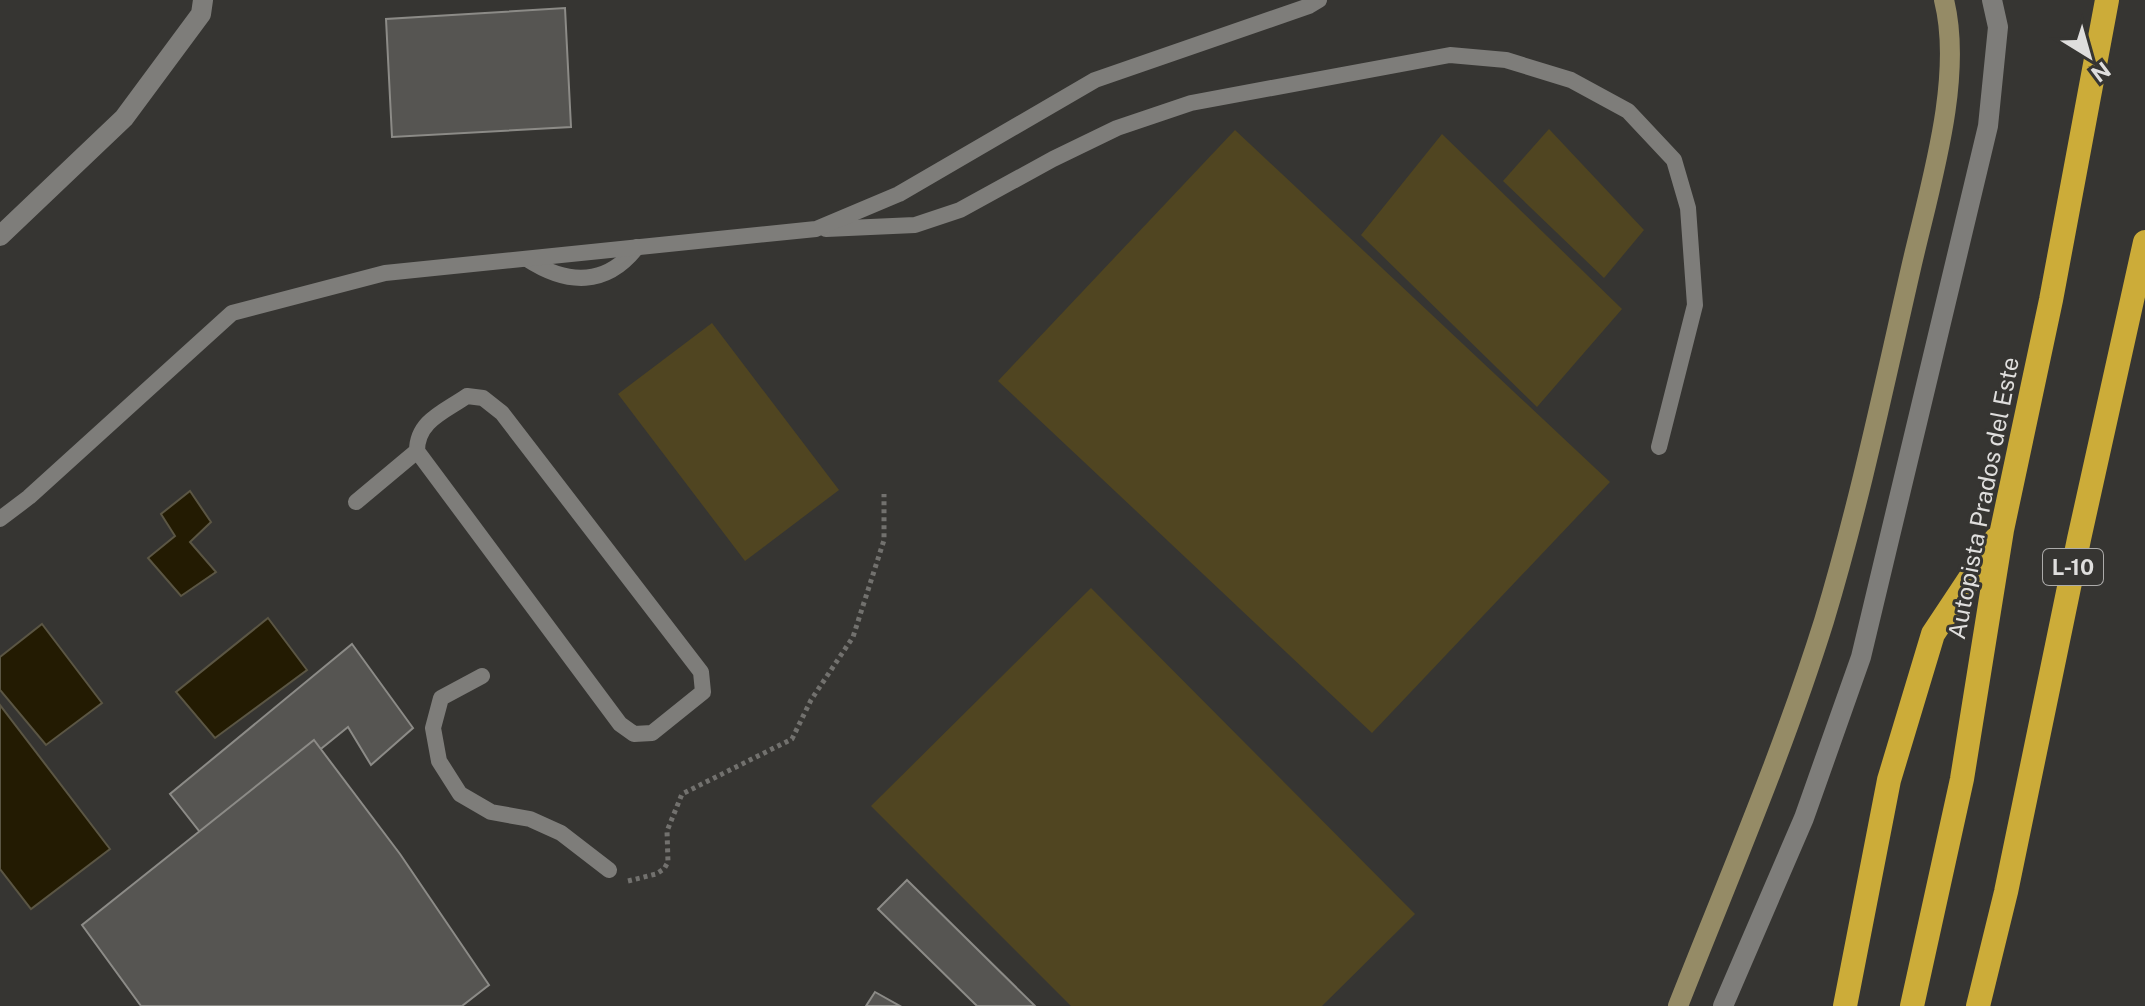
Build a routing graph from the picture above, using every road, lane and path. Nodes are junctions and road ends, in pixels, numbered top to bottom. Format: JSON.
{"nodes":[{"id":1,"x":203,"y":0,"type":"edge"},
{"id":2,"x":1319,"y":0,"type":"edge"},
{"id":3,"x":1944,"y":0,"type":"edge"},
{"id":4,"x":1992,"y":0,"type":"edge"},
{"id":5,"x":2107,"y":0,"type":"edge"},
{"id":6,"x":816,"y":229,"type":"junction"},
{"id":7,"x":0,"y":236,"type":"edge"},
{"id":8,"x":2145,"y":242,"type":"edge"},
{"id":9,"x":637,"y":247,"type":"junction"},
{"id":10,"x":527,"y":259,"type":"junction"},
{"id":11,"x":1659,"y":447,"type":"dead end"},
{"id":12,"x":417,"y":451,"type":"junction"},
{"id":13,"x":884,"y":494,"type":"dead end"},
{"id":14,"x":356,"y":502,"type":"dead end"},
{"id":15,"x":0,"y":519,"type":"edge"},
{"id":16,"x":2002,"y":530,"type":"junction"},
{"id":17,"x":482,"y":676,"type":"dead end"},
{"id":18,"x":609,"y":870,"type":"dead end"},
{"id":19,"x":626,"y":881,"type":"dead end"},
{"id":20,"x":1678,"y":1006,"type":"edge"},
{"id":21,"x":1723,"y":1006,"type":"edge"},
{"id":22,"x":1845,"y":1006,"type":"edge"},
{"id":23,"x":1912,"y":1006,"type":"edge"},
{"id":24,"x":1978,"y":1006,"type":"edge"}],
"edges":[{"from":1,"to":7,"type":"street"},
{"from":2,"to":6,"type":"lane"},
{"from":3,"to":20,"type":"main road"},
{"from":4,"to":21,"type":"street"},
{"from":5,"to":16,"type":"highway","name":"Autopista Prados del Este"},
{"from":6,"to":9,"type":"lane"},
{"from":6,"to":11,"type":"lane"},
{"from":8,"to":24,"type":"highway","number":"L-10"},
{"from":9,"to":10,"type":"lane"},
{"from":9,"to":10,"type":"lane"},
{"from":10,"to":15,"type":"lane"},
{"from":12,"to":12,"type":"lane"},
{"from":12,"to":14,"type":"lane"},
{"from":13,"to":19,"type":"path"},
{"from":16,"to":22,"type":"highway"},
{"from":16,"to":23,"type":"highway","name":"Autopista Prados del Este"},
{"from":17,"to":18,"type":"lane"}]}
